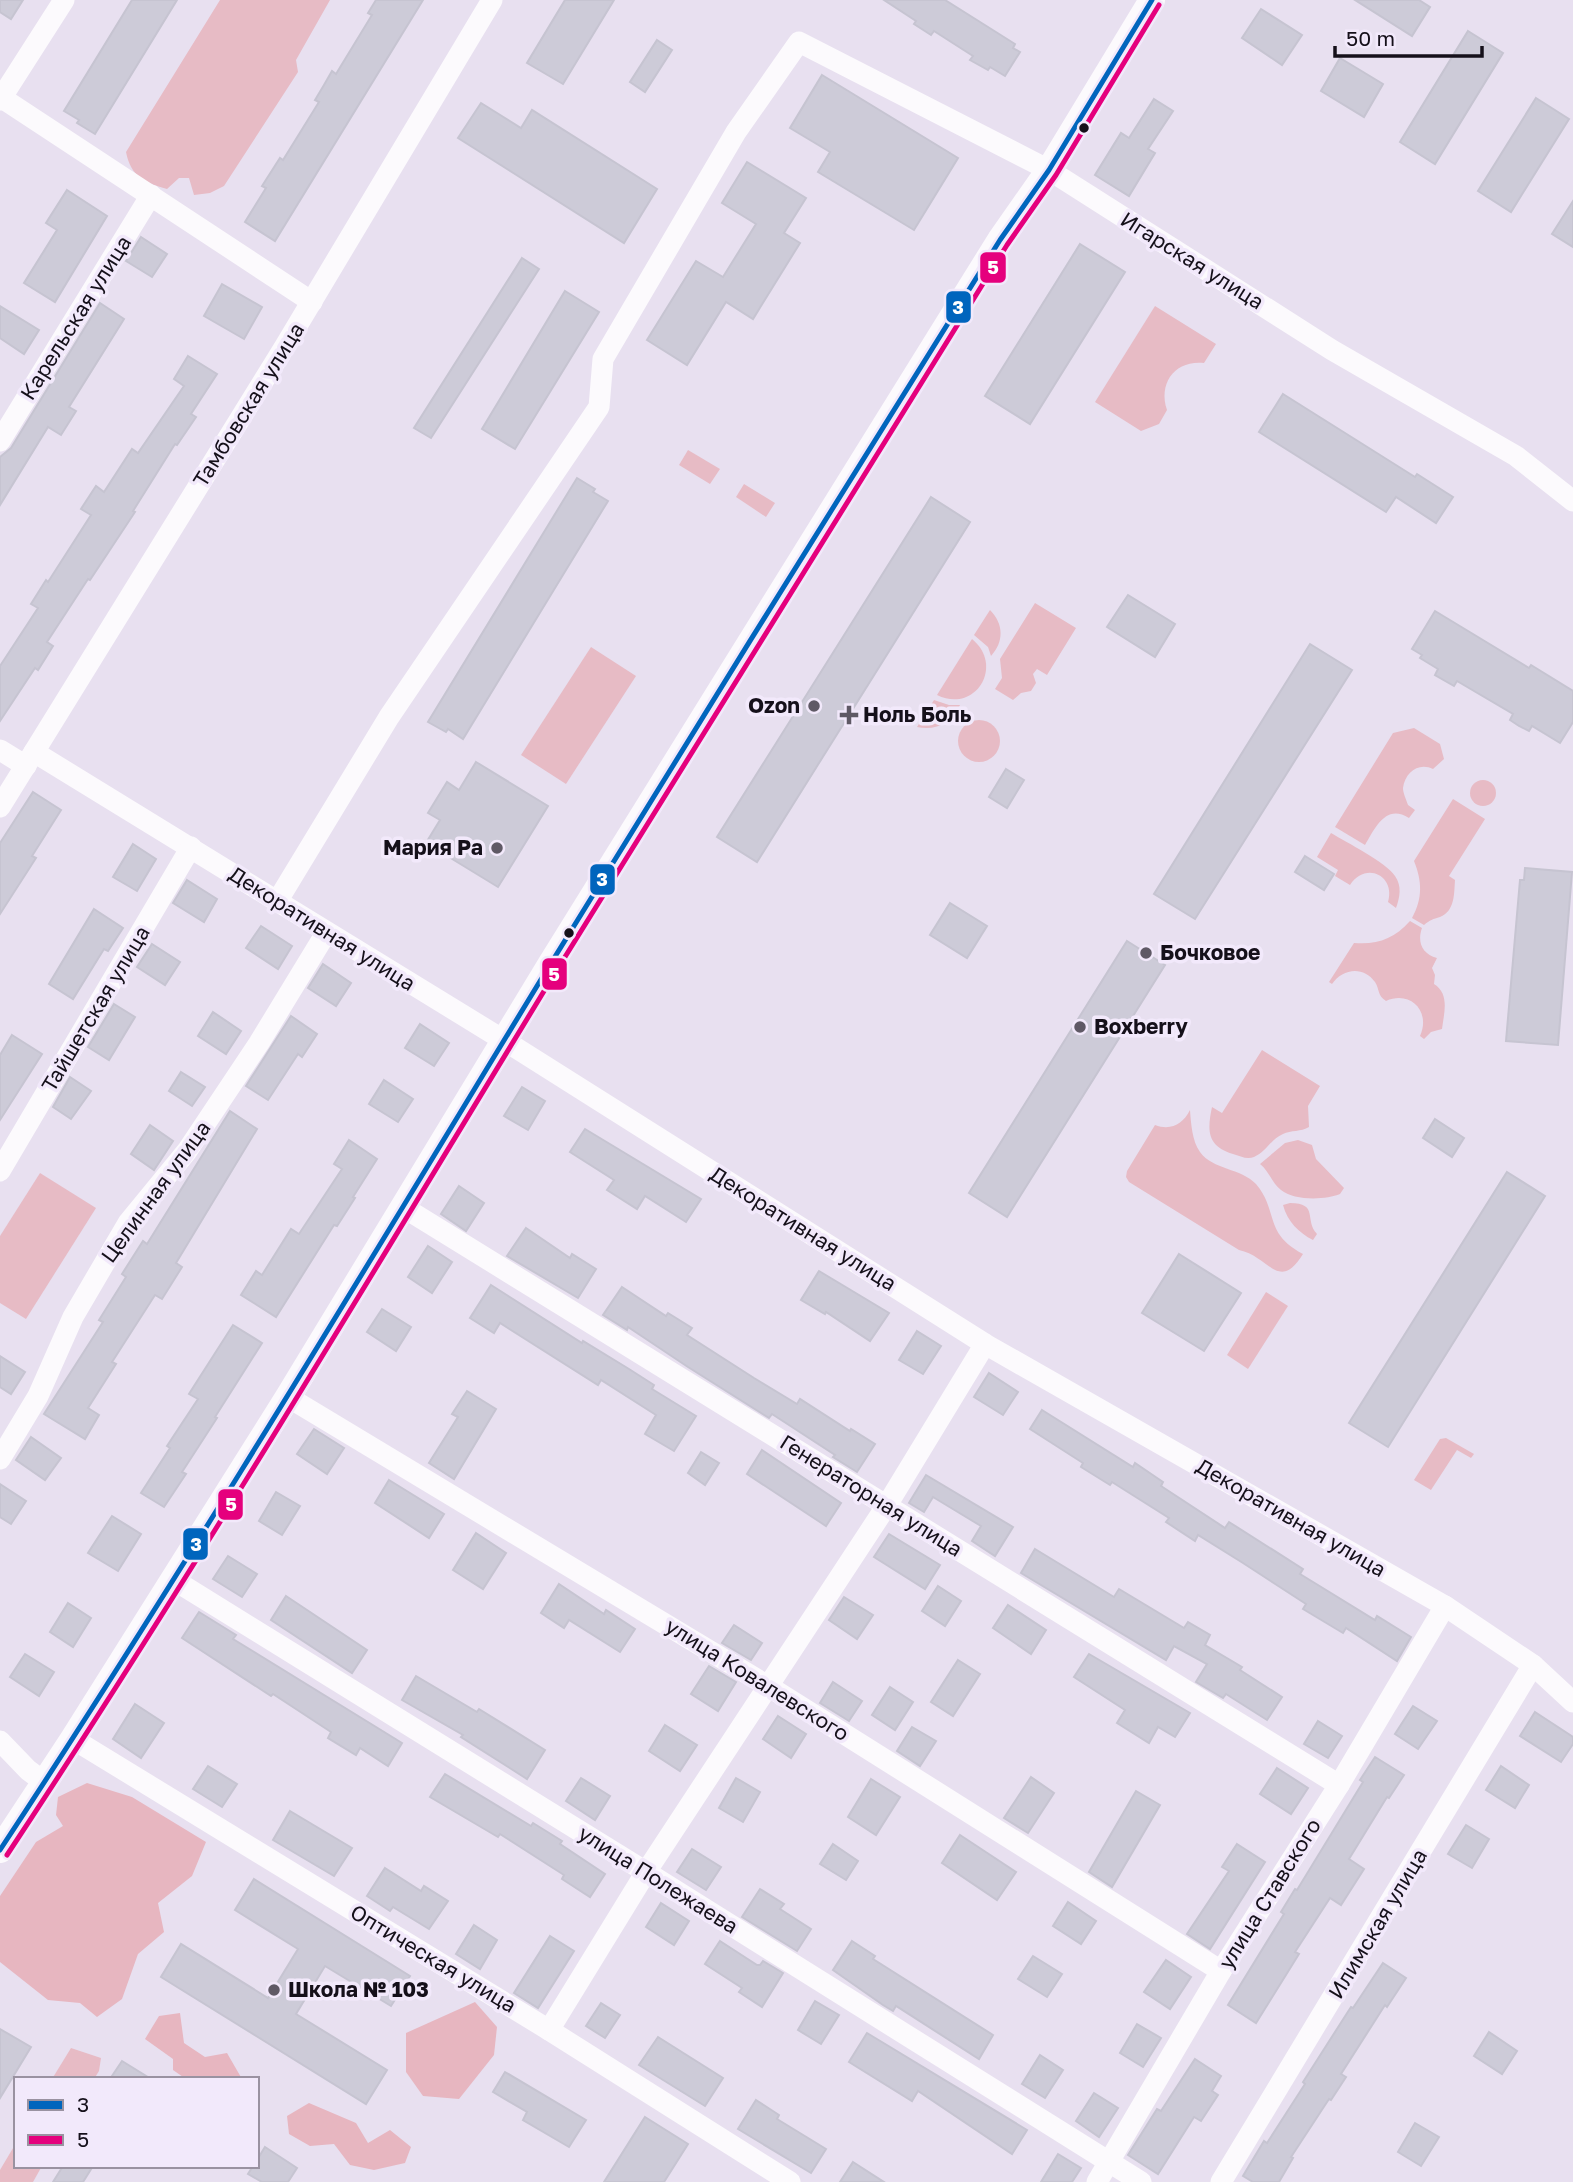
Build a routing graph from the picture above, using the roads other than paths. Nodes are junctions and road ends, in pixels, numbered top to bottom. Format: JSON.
{"nodes":[{"id":1,"x":64,"y":0,"type":"edge"},
{"id":2,"x":492,"y":0,"type":"edge"},
{"id":3,"x":1152,"y":0,"type":"edge"},
{"id":4,"x":1,"y":99,"type":"edge"},
{"id":5,"x":1049,"y":170,"type":"junction"},
{"id":6,"x":151,"y":195,"type":"junction"},
{"id":7,"x":312,"y":302,"type":"junction"},
{"id":8,"x":0,"y":441,"type":"edge"},
{"id":9,"x":1573,"y":501,"type":"edge"},
{"id":10,"x":0,"y":750,"type":"edge"},
{"id":11,"x":30,"y":759,"type":"junction"},
{"id":12,"x":0,"y":807,"type":"edge"},
{"id":13,"x":191,"y":848,"type":"junction"},
{"id":14,"x":278,"y":900,"type":"junction"},
{"id":15,"x":326,"y":933,"type":"junction"},
{"id":16,"x":505,"y":1041,"type":"junction"},
{"id":17,"x":0,"y":1171,"type":"edge"},
{"id":18,"x":403,"y":1207,"type":"junction"},
{"id":19,"x":985,"y":1344,"type":"junction"},
{"id":20,"x":288,"y":1397,"type":"junction"},
{"id":21,"x":0,"y":1459,"type":"edge"},
{"id":22,"x":887,"y":1505,"type":"junction"},
{"id":23,"x":174,"y":1580,"type":"junction"},
{"id":24,"x":1445,"y":1606,"type":"junction"},
{"id":25,"x":1533,"y":1665,"type":"junction"},
{"id":26,"x":768,"y":1686,"type":"junction"},
{"id":27,"x":1573,"y":1702,"type":"edge"},
{"id":28,"x":73,"y":1739,"type":"junction"},
{"id":29,"x":0,"y":1741,"type":"edge"},
{"id":30,"x":44,"y":1782,"type":"junction"},
{"id":31,"x":1339,"y":1785,"type":"junction"},
{"id":32,"x":0,"y":1850,"type":"edge"},
{"id":33,"x":646,"y":1872,"type":"junction"},
{"id":34,"x":1221,"y":1971,"type":"junction"},
{"id":35,"x":549,"y":2030,"type":"junction"},
{"id":36,"x":1110,"y":2162,"type":"junction"},
{"id":37,"x":790,"y":2182,"type":"edge"},
{"id":38,"x":1097,"y":2182,"type":"edge"},
{"id":39,"x":1141,"y":2182,"type":"edge"},
{"id":40,"x":1221,"y":2182,"type":"edge"}],
"edges":[{"from":1,"to":4,"type":"street"},
{"from":2,"to":7,"type":"street","name":"Тамбовская улица"},
{"from":3,"to":5,"type":"street"},
{"from":4,"to":6,"type":"street"},
{"from":5,"to":9,"type":"street","name":"Игарская улица"},
{"from":5,"to":14,"type":"street","name":"Игарская улица"},
{"from":5,"to":16,"type":"street"},
{"from":6,"to":7,"type":"street"},
{"from":6,"to":8,"type":"street","name":"Карельская улица"},
{"from":7,"to":11,"type":"street","name":"Тамбовская улица"},
{"from":10,"to":11,"type":"street","name":"Декоративная улица"},
{"from":11,"to":12,"type":"street","name":"Тамбовская улица"},
{"from":11,"to":13,"type":"street","name":"Декоративная улица"},
{"from":13,"to":14,"type":"street","name":"Декоративная улица"},
{"from":13,"to":17,"type":"street","name":"Тайшетская улица"},
{"from":14,"to":15,"type":"street","name":"Декоративная улица"},
{"from":15,"to":16,"type":"street","name":"Декоративная улица"},
{"from":15,"to":21,"type":"street","name":"Целинная улица"},
{"from":16,"to":18,"type":"street"},
{"from":16,"to":19,"type":"street","name":"Декоративная улица"},
{"from":18,"to":20,"type":"street"},
{"from":18,"to":22,"type":"street","name":"Генераторная улица"},
{"from":19,"to":22,"type":"street"},
{"from":19,"to":24,"type":"street","name":"Декоративная улица"},
{"from":20,"to":23,"type":"street"},
{"from":20,"to":26,"type":"street","name":"улица Ковалевского"},
{"from":22,"to":26,"type":"street"},
{"from":22,"to":31,"type":"street","name":"Генераторная улица"},
{"from":23,"to":28,"type":"street"},
{"from":23,"to":33,"type":"street","name":"улица Полежаева"},
{"from":24,"to":25,"type":"street","name":"Декоративная улица"},
{"from":24,"to":31,"type":"street","name":"улица Ставского"},
{"from":25,"to":27,"type":"street","name":"Декоративная улица"},
{"from":25,"to":40,"type":"street","name":"Илимская улица"},
{"from":26,"to":33,"type":"street"},
{"from":26,"to":34,"type":"street","name":"улица Ковалевского"},
{"from":28,"to":30,"type":"street"},
{"from":28,"to":35,"type":"street","name":"Оптическая улица"},
{"from":29,"to":30,"type":"street"},
{"from":30,"to":32,"type":"street"},
{"from":31,"to":34,"type":"street","name":"улица Ставского"},
{"from":33,"to":35,"type":"street"},
{"from":33,"to":36,"type":"street","name":"улица Полежаева"},
{"from":34,"to":36,"type":"street","name":"улица Ставского"},
{"from":35,"to":37,"type":"street","name":"Оптическая улица"},
{"from":36,"to":38,"type":"street","name":"улица Ставского"},
{"from":36,"to":39,"type":"street","name":"улица Полежаева"}]}
